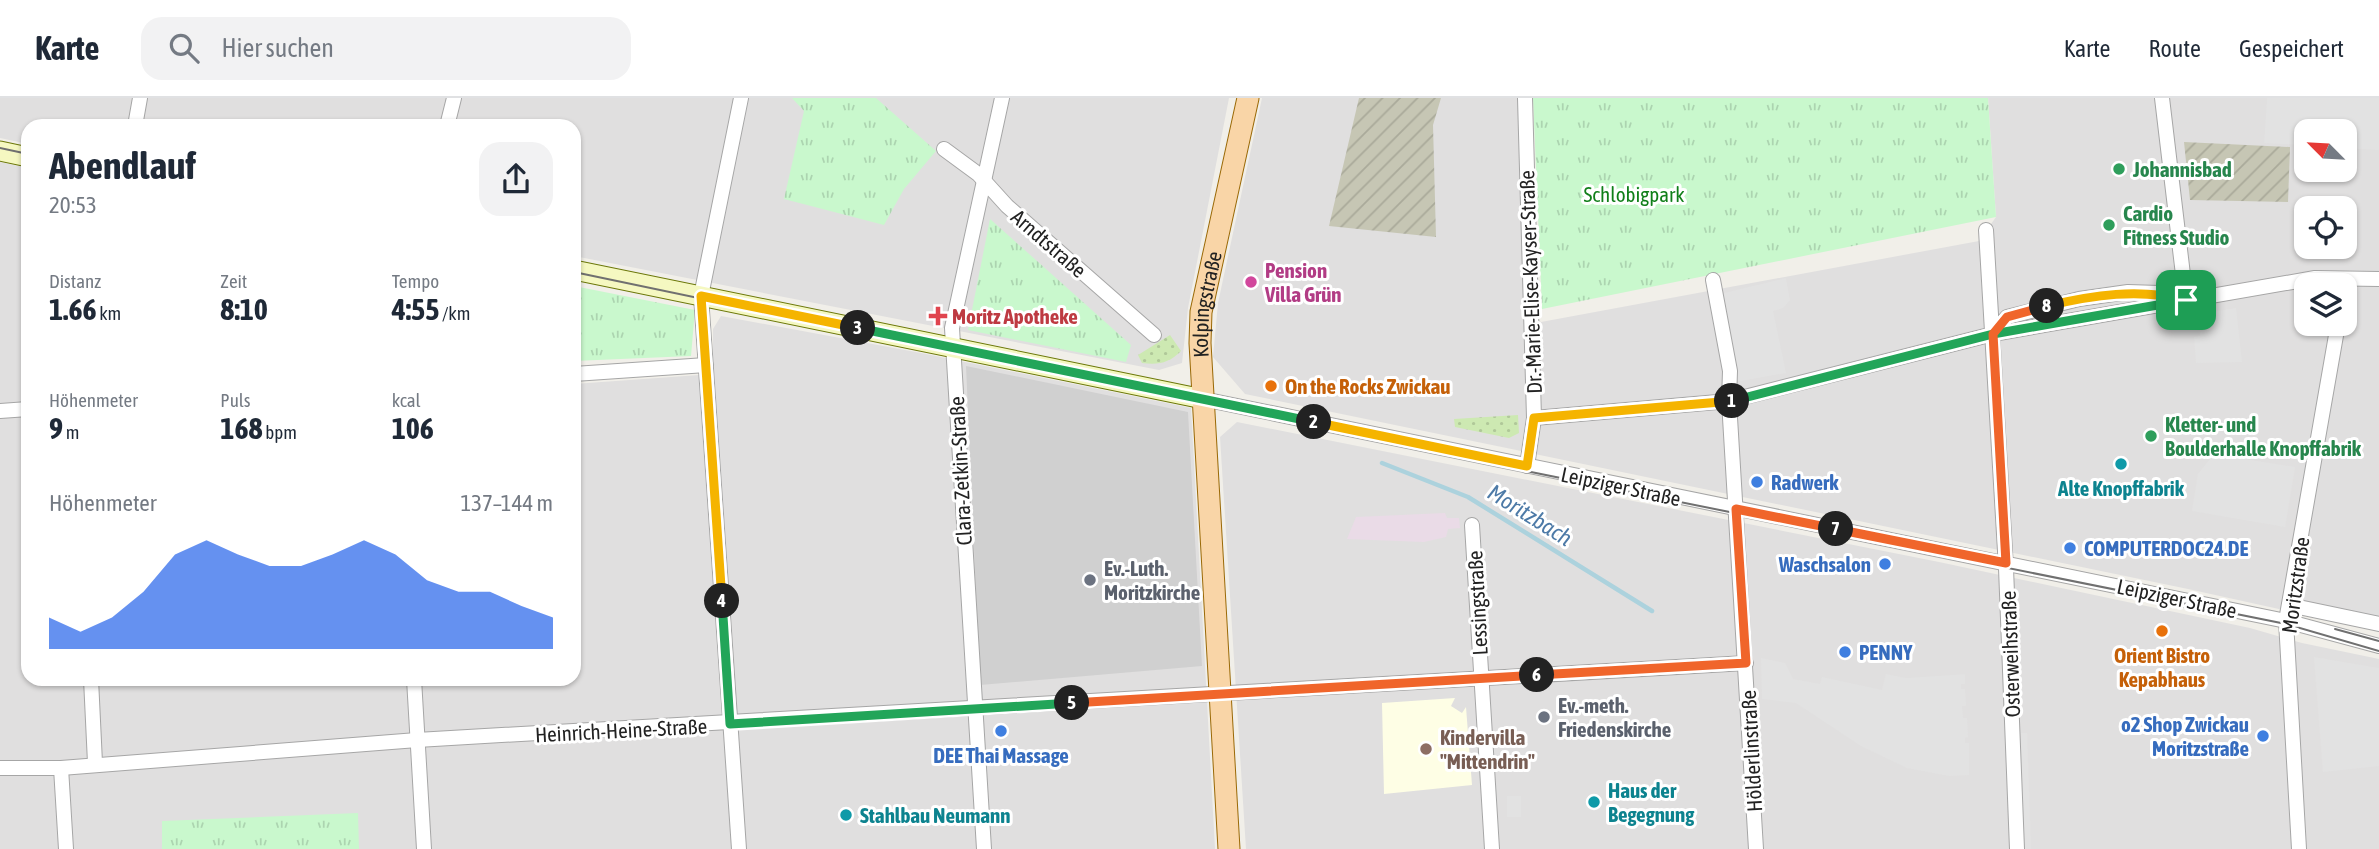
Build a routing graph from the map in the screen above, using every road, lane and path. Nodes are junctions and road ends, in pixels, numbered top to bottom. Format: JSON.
{"nodes":[{"id":1,"x":140,"y":98,"type":"edge"},
{"id":2,"x":454,"y":98,"type":"edge"},
{"id":3,"x":741,"y":98,"type":"edge"},
{"id":4,"x":1002,"y":98,"type":"edge"},
{"id":5,"x":1248,"y":98,"type":"edge"},
{"id":6,"x":1525,"y":98,"type":"edge"},
{"id":7,"x":2162,"y":98,"type":"edge"},
{"id":8,"x":136,"y":119,"type":"edge"},
{"id":9,"x":449,"y":119,"type":"edge"},
{"id":10,"x":944,"y":149,"type":"dead end"},
{"id":11,"x":0,"y":151,"type":"edge"},
{"id":12,"x":21,"y":156,"type":"edge"},
{"id":13,"x":984,"y":181,"type":"junction"},
{"id":14,"x":1986,"y":230,"type":"dead end"},
{"id":15,"x":581,"y":271,"type":"edge"},
{"id":16,"x":2379,"y":278,"type":"edge"},
{"id":17,"x":1713,"y":280,"type":"dead end"},
{"id":18,"x":2357,"y":280,"type":"edge"},
{"id":19,"x":2294,"y":282,"type":"edge"},
{"id":20,"x":701,"y":296,"type":"junction"},
{"id":21,"x":2186,"y":300,"type":"junction"},
{"id":22,"x":1993,"y":334,"type":"junction"},
{"id":23,"x":1154,"y":335,"type":"dead end"},
{"id":24,"x":2336,"y":336,"type":"edge"},
{"id":25,"x":953,"y":348,"type":"junction"},
{"id":26,"x":706,"y":365,"type":"junction"},
{"id":27,"x":581,"y":374,"type":"edge"},
{"id":28,"x":1203,"y":399,"type":"junction"},
{"id":29,"x":1729,"y":401,"type":"junction"},
{"id":30,"x":21,"y":410,"type":"edge"},
{"id":31,"x":0,"y":411,"type":"edge"},
{"id":32,"x":1534,"y":418,"type":"junction"},
{"id":33,"x":1527,"y":466,"type":"junction"},
{"id":34,"x":1736,"y":509,"type":"junction"},
{"id":35,"x":1472,"y":525,"type":"dead end"},
{"id":36,"x":2006,"y":563,"type":"junction"},
{"id":37,"x":2289,"y":604,"type":"junction"},
{"id":38,"x":2286,"y":621,"type":"junction"},
{"id":39,"x":2379,"y":624,"type":"edge"},
{"id":40,"x":2379,"y":646,"type":"edge"},
{"id":41,"x":1746,"y":663,"type":"junction"},
{"id":42,"x":1481,"y":678,"type":"junction"},
{"id":43,"x":91,"y":686,"type":"edge"},
{"id":44,"x":414,"y":686,"type":"edge"},
{"id":45,"x":1220,"y":694,"type":"junction"},
{"id":46,"x":974,"y":709,"type":"junction"},
{"id":47,"x":730,"y":724,"type":"junction"},
{"id":48,"x":417,"y":740,"type":"junction"},
{"id":49,"x":95,"y":763,"type":"junction"},
{"id":50,"x":0,"y":768,"type":"edge"},
{"id":51,"x":61,"y":768,"type":"junction"},
{"id":52,"x":66,"y":849,"type":"edge"},
{"id":53,"x":424,"y":849,"type":"edge"},
{"id":54,"x":739,"y":849,"type":"edge"},
{"id":55,"x":984,"y":849,"type":"edge"},
{"id":56,"x":1229,"y":849,"type":"edge"},
{"id":57,"x":1492,"y":849,"type":"edge"},
{"id":58,"x":1756,"y":849,"type":"edge"},
{"id":59,"x":2017,"y":849,"type":"edge"},
{"id":60,"x":2299,"y":849,"type":"edge"}],
"edges":[{"from":1,"to":8,"type":"street"},
{"from":2,"to":9,"type":"street"},
{"from":3,"to":20,"type":"street"},
{"from":4,"to":13,"type":"street","name":"Clara-Zetkin-Straße"},
{"from":5,"to":28,"type":"main road","name":"Kolpingstraße"},
{"from":6,"to":32,"type":"street","name":"Dr.-Marie-Elise-Kayser-Straße"},
{"from":7,"to":21,"type":"street"},
{"from":10,"to":13,"type":"street","name":"Arndtstraße"},
{"from":11,"to":12,"type":"street"},
{"from":13,"to":23,"type":"street","name":"Arndtstraße"},
{"from":13,"to":25,"type":"street","name":"Clara-Zetkin-Straße"},
{"from":14,"to":22,"type":"street","name":"Osterweihstraße"},
{"from":15,"to":20,"type":"street","name":"Leipziger Straße"},
{"from":16,"to":18,"type":"street"},
{"from":17,"to":29,"type":"street","name":"Hölderlinstraße"},
{"from":19,"to":21,"type":"street"},
{"from":20,"to":25,"type":"street","name":"Leipziger Straße"},
{"from":20,"to":26,"type":"street"},
{"from":21,"to":22,"type":"street"},
{"from":22,"to":29,"type":"street"},
{"from":22,"to":36,"type":"street","name":"Osterweihstraße"},
{"from":24,"to":37,"type":"street","name":"Moritzstraße"},
{"from":25,"to":28,"type":"street","name":"Leipziger Straße"},
{"from":25,"to":46,"type":"street","name":"Clara-Zetkin-Straße"},
{"from":26,"to":27,"type":"street"},
{"from":26,"to":47,"type":"street"},
{"from":28,"to":33,"type":"street","name":"Leipziger Straße"},
{"from":28,"to":45,"type":"main road","name":"Kolpingstraße"},
{"from":29,"to":32,"type":"street"},
{"from":29,"to":34,"type":"street","name":"Hölderlinstraße"},
{"from":30,"to":31,"type":"street"},
{"from":32,"to":33,"type":"street","name":"Dr.-Marie-Elise-Kayser-Straße"},
{"from":33,"to":34,"type":"street","name":"Leipziger Straße"},
{"from":34,"to":36,"type":"street","name":"Leipziger Straße"},
{"from":34,"to":41,"type":"street","name":"Hölderlinstraße"},
{"from":35,"to":42,"type":"street","name":"Lessingstraße"},
{"from":36,"to":38,"type":"street","name":"Leipziger Straße"},
{"from":36,"to":59,"type":"street","name":"Osterweihstraße"},
{"from":37,"to":38,"type":"street","name":"Moritzstraße"},
{"from":37,"to":39,"type":"street"},
{"from":38,"to":40,"type":"street","name":"Leipziger Straße"},
{"from":38,"to":60,"type":"street","name":"Moritzstraße"},
{"from":41,"to":42,"type":"street","name":"Heinrich-Heine-Straße"},
{"from":41,"to":58,"type":"street","name":"Hölderlinstraße"},
{"from":42,"to":45,"type":"street","name":"Heinrich-Heine-Straße"},
{"from":42,"to":57,"type":"street","name":"Lessingstraße"},
{"from":43,"to":49,"type":"street"},
{"from":44,"to":48,"type":"street"},
{"from":45,"to":46,"type":"street","name":"Heinrich-Heine-Straße"},
{"from":45,"to":56,"type":"main road","name":"Kolpingstraße"},
{"from":46,"to":47,"type":"street","name":"Heinrich-Heine-Straße"},
{"from":46,"to":55,"type":"street","name":"Clara-Zetkin-Straße"},
{"from":47,"to":48,"type":"street","name":"Heinrich-Heine-Straße"},
{"from":47,"to":54,"type":"street"},
{"from":48,"to":49,"type":"street","name":"Heinrich-Heine-Straße"},
{"from":48,"to":53,"type":"street"},
{"from":49,"to":51,"type":"street","name":"Heinrich-Heine-Straße"},
{"from":50,"to":51,"type":"street","name":"Heinrich-Heine-Straße"},
{"from":51,"to":52,"type":"street"}]}
